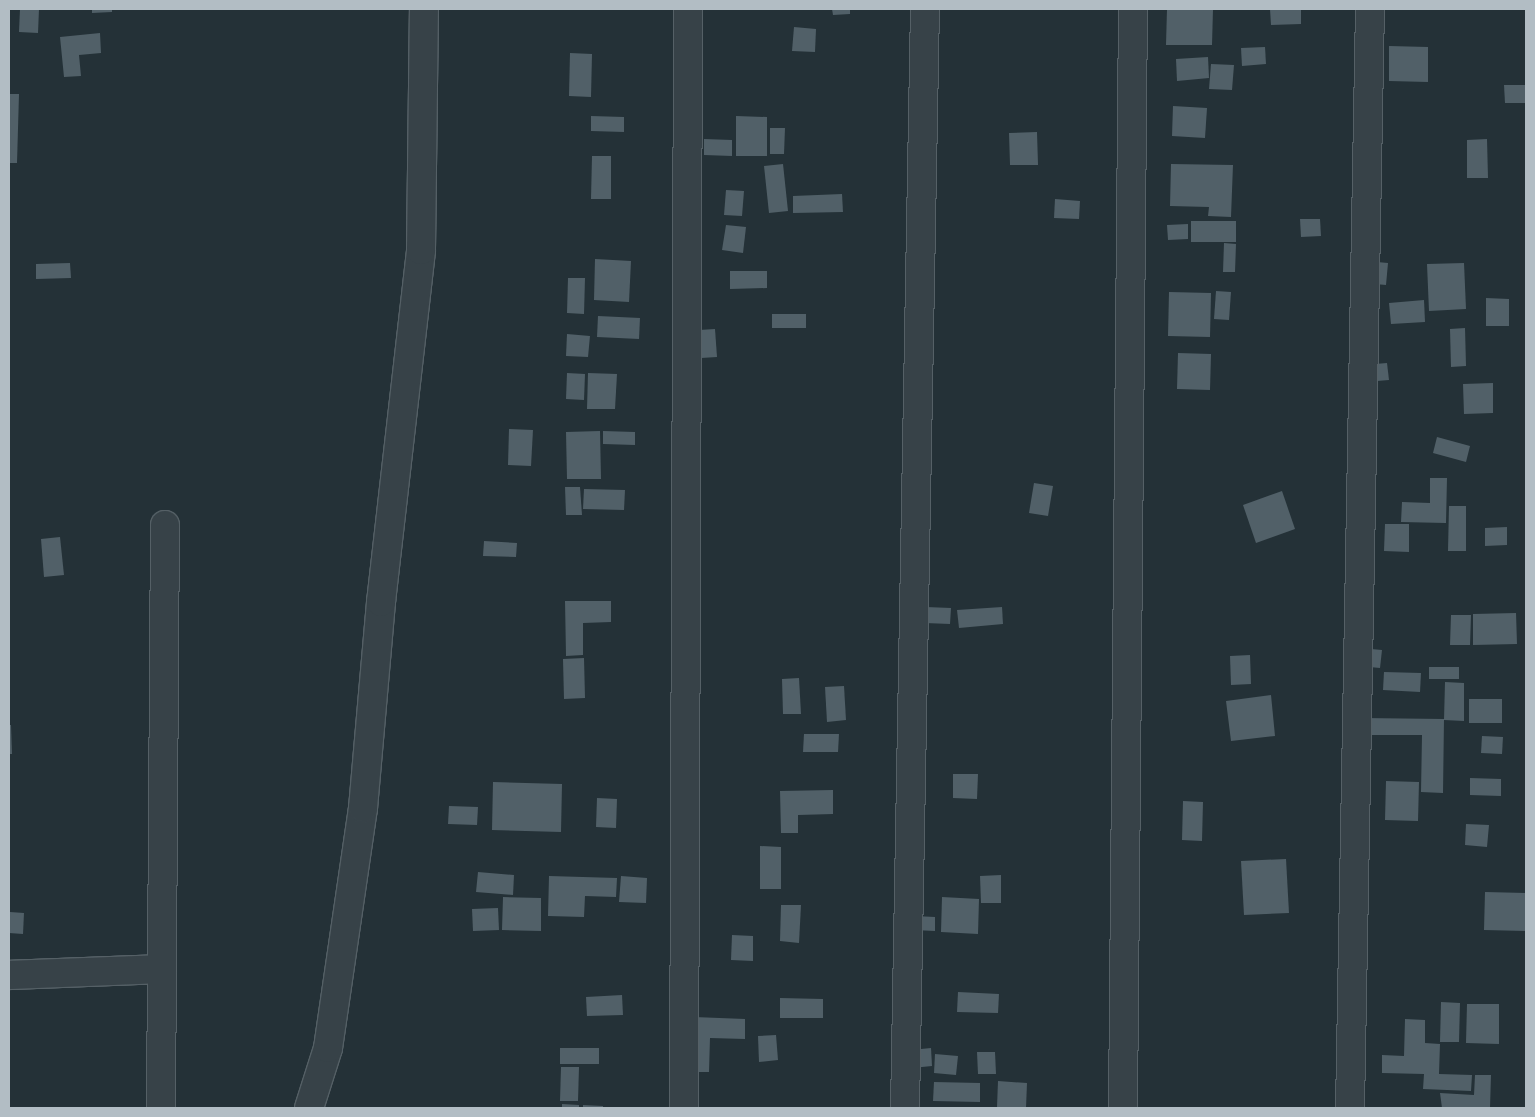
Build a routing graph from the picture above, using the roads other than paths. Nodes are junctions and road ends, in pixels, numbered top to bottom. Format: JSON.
{"nodes":[{"id":1,"x":424,"y":9,"type":"edge"},
{"id":2,"x":688,"y":9,"type":"edge"},
{"id":3,"x":925,"y":9,"type":"edge"},
{"id":4,"x":1132,"y":9,"type":"edge"},
{"id":5,"x":1370,"y":9,"type":"edge"},
{"id":6,"x":165,"y":525,"type":"dead end"},
{"id":7,"x":162,"y":969,"type":"junction"},
{"id":8,"x":9,"y":974,"type":"edge"},
{"id":9,"x":161,"y":1108,"type":"edge"},
{"id":10,"x":309,"y":1108,"type":"edge"},
{"id":11,"x":684,"y":1108,"type":"edge"},
{"id":12,"x":905,"y":1108,"type":"edge"},
{"id":13,"x":1123,"y":1108,"type":"edge"},
{"id":14,"x":1350,"y":1108,"type":"edge"}],
"edges":[{"from":1,"to":10,"type":"street"},
{"from":2,"to":11,"type":"street"},
{"from":3,"to":12,"type":"street"},
{"from":4,"to":13,"type":"street"},
{"from":5,"to":14,"type":"street"},
{"from":6,"to":7,"type":"street"},
{"from":7,"to":8,"type":"street"},
{"from":7,"to":9,"type":"street"}]}
